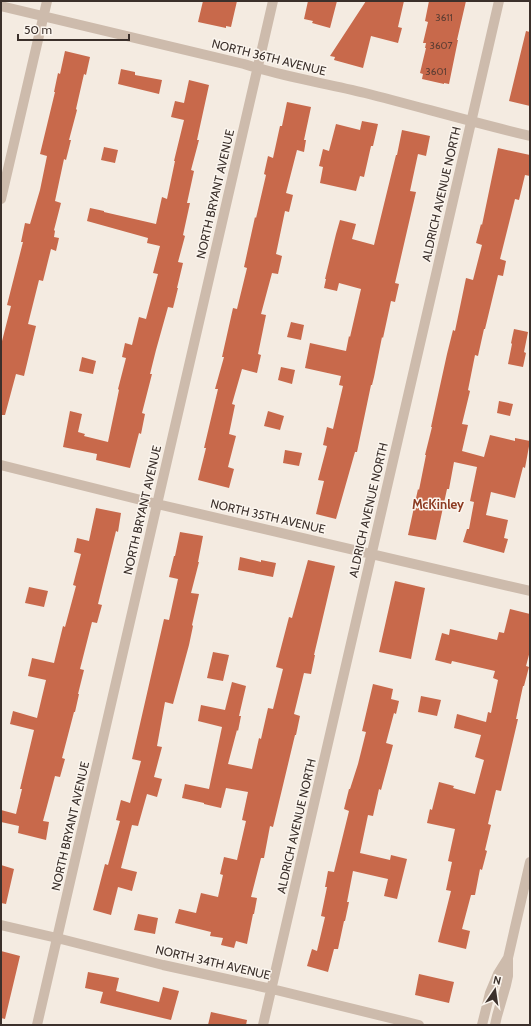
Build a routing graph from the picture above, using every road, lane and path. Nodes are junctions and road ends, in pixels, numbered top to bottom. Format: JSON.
{"nodes":[{"id":1,"x":47,"y":1,"type":"edge"},
{"id":2,"x":273,"y":1,"type":"edge"},
{"id":3,"x":499,"y":1,"type":"edge"},
{"id":4,"x":1,"y":6,"type":"edge"},
{"id":5,"x":44,"y":16,"type":"junction"},
{"id":6,"x":257,"y":68,"type":"junction"},
{"id":7,"x":472,"y":121,"type":"junction"},
{"id":8,"x":530,"y":136,"type":"edge"},
{"id":9,"x":1,"y":199,"type":"edge"},
{"id":10,"x":1,"y":465,"type":"edge"},
{"id":11,"x":157,"y":504,"type":"junction"},
{"id":12,"x":371,"y":554,"type":"junction"},
{"id":13,"x":530,"y":591,"type":"edge"},
{"id":14,"x":530,"y":862,"type":"edge"},
{"id":15,"x":1,"y":925,"type":"edge"},
{"id":16,"x":57,"y":938,"type":"junction"},
{"id":17,"x":508,"y":958,"type":"junction"},
{"id":18,"x":272,"y":989,"type":"junction"},
{"id":19,"x":38,"y":1025,"type":"edge"},
{"id":20,"x":263,"y":1025,"type":"edge"},
{"id":21,"x":419,"y":1025,"type":"edge"},
{"id":22,"x":482,"y":1025,"type":"edge"},
{"id":23,"x":495,"y":1025,"type":"edge"}],
"edges":[{"from":1,"to":5,"type":"street"},
{"from":2,"to":6,"type":"street","name":"NORTH BRYANT AVENUE"},
{"from":3,"to":7,"type":"street","name":"ALDRICH AVENUE NORTH"},
{"from":4,"to":5,"type":"street","name":"NORTH 36TH AVENUE"},
{"from":5,"to":6,"type":"street","name":"NORTH 36TH AVENUE"},
{"from":5,"to":9,"type":"street"},
{"from":6,"to":7,"type":"street","name":"NORTH 36TH AVENUE"},
{"from":6,"to":11,"type":"street","name":"NORTH BRYANT AVENUE"},
{"from":7,"to":8,"type":"street","name":"NORTH 36TH AVENUE"},
{"from":7,"to":12,"type":"street","name":"ALDRICH AVENUE NORTH"},
{"from":10,"to":11,"type":"street","name":"NORTH 35TH AVENUE"},
{"from":11,"to":12,"type":"street","name":"NORTH 35TH AVENUE"},
{"from":11,"to":16,"type":"street","name":"NORTH BRYANT AVENUE"},
{"from":12,"to":13,"type":"street","name":"NORTH 35TH AVENUE"},
{"from":12,"to":18,"type":"street","name":"ALDRICH AVENUE NORTH"},
{"from":14,"to":17,"type":"street"},
{"from":15,"to":16,"type":"street","name":"NORTH 34TH AVENUE"},
{"from":16,"to":18,"type":"street","name":"NORTH 34TH AVENUE"},
{"from":16,"to":19,"type":"street","name":"NORTH BRYANT AVENUE"},
{"from":17,"to":22,"type":"street"},
{"from":17,"to":23,"type":"street"},
{"from":18,"to":20,"type":"street","name":"ALDRICH AVENUE NORTH"},
{"from":18,"to":21,"type":"street","name":"NORTH 34TH AVENUE"}]}
